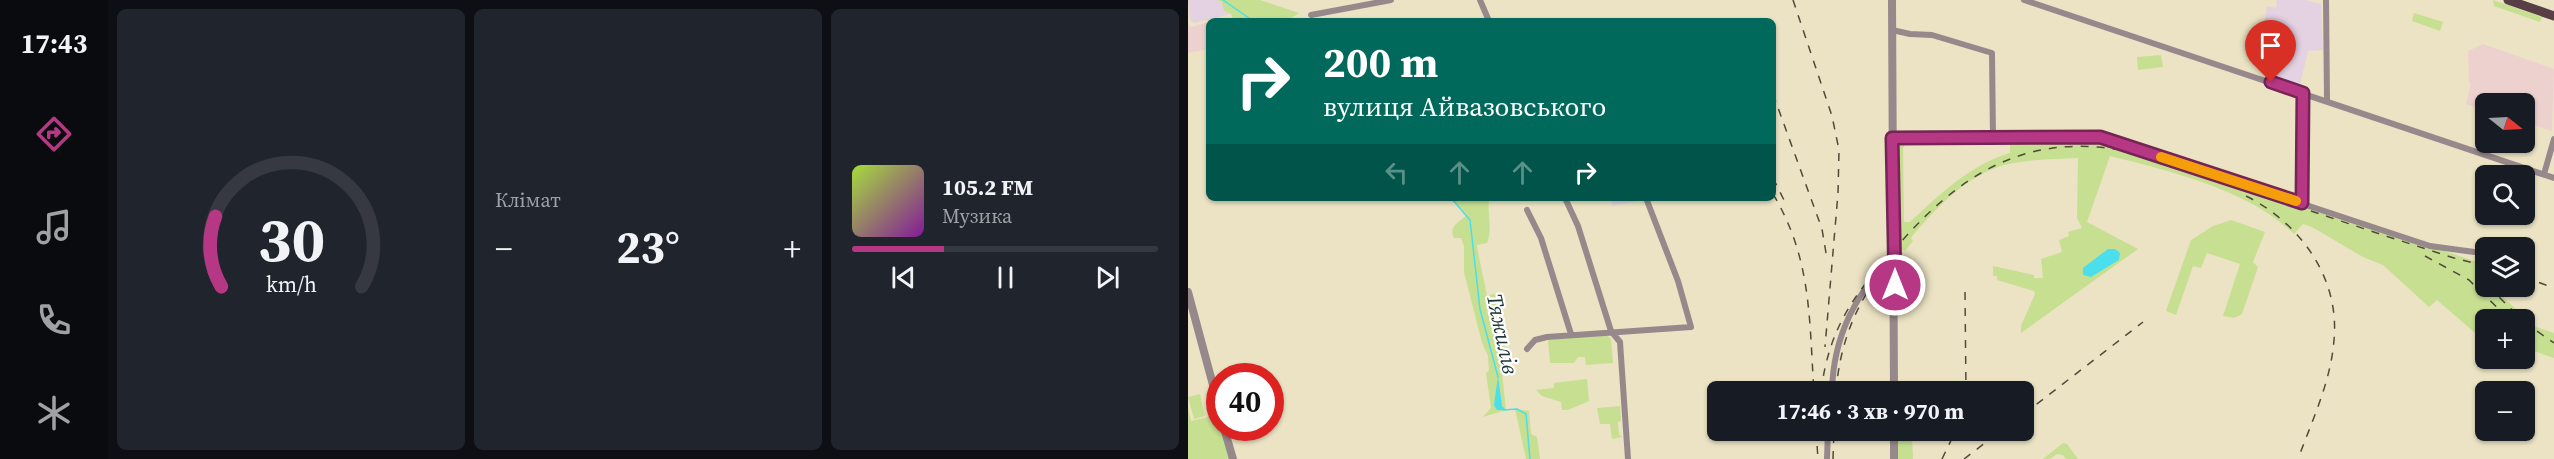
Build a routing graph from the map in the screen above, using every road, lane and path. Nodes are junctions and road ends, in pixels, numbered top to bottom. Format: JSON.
{"nodes":[{"id":1,"x":1391,"y":0,"type":"edge"},
{"id":2,"x":1480,"y":0,"type":"edge"},
{"id":3,"x":1892,"y":0,"type":"edge"},
{"id":4,"x":2024,"y":0,"type":"edge"},
{"id":5,"x":2326,"y":0,"type":"edge"},
{"id":6,"x":2508,"y":0,"type":"edge"},
{"id":7,"x":1321,"y":13,"type":"junction"},
{"id":8,"x":1311,"y":15,"type":"dead end"},
{"id":9,"x":2554,"y":16,"type":"edge"},
{"id":10,"x":1323,"y":18,"type":"edge"},
{"id":11,"x":1488,"y":18,"type":"edge"},
{"id":12,"x":1892,"y":30,"type":"junction"},
{"id":13,"x":2303,"y":93,"type":"junction"},
{"id":14,"x":2327,"y":100,"type":"junction"},
{"id":15,"x":1892,"y":138,"type":"junction"},
{"id":16,"x":1993,"y":138,"type":"junction"},
{"id":17,"x":2554,"y":139,"type":"edge"},
{"id":18,"x":2544,"y":174,"type":"junction"},
{"id":19,"x":2554,"y":178,"type":"edge"},
{"id":20,"x":1566,"y":201,"type":"edge"},
{"id":21,"x":1647,"y":201,"type":"edge"},
{"id":22,"x":2302,"y":203,"type":"junction"},
{"id":23,"x":1527,"y":210,"type":"dead end"},
{"id":24,"x":2474,"y":252,"type":"dead end"},
{"id":25,"x":1894,"y":253,"type":"junction"},
{"id":26,"x":1188,"y":292,"type":"edge"},
{"id":27,"x":1625,"y":330,"type":"junction"},
{"id":28,"x":1611,"y":332,"type":"junction"},
{"id":29,"x":1571,"y":334,"type":"junction"},
{"id":30,"x":1620,"y":342,"type":"junction"},
{"id":31,"x":1527,"y":349,"type":"dead end"},
{"id":32,"x":1207,"y":363,"type":"edge"},
{"id":33,"x":1832,"y":381,"type":"edge"},
{"id":34,"x":1894,"y":381,"type":"edge"},
{"id":35,"x":1228,"y":441,"type":"edge"},
{"id":36,"x":1828,"y":441,"type":"edge"},
{"id":37,"x":1894,"y":441,"type":"edge"},
{"id":38,"x":1233,"y":459,"type":"edge"},
{"id":39,"x":1628,"y":459,"type":"edge"},
{"id":40,"x":1827,"y":459,"type":"edge"},
{"id":41,"x":1894,"y":459,"type":"edge"}],
"edges":[{"from":1,"to":7,"type":"street"},
{"from":2,"to":11,"type":"street"},
{"from":3,"to":12,"type":"street"},
{"from":4,"to":13,"type":"street"},
{"from":5,"to":14,"type":"street"},
{"from":6,"to":9,"type":"main road"},
{"from":7,"to":8,"type":"street"},
{"from":7,"to":10,"type":"street"},
{"from":12,"to":15,"type":"street"},
{"from":12,"to":16,"type":"street"},
{"from":13,"to":14,"type":"street"},
{"from":13,"to":22,"type":"street"},
{"from":14,"to":18,"type":"street"},
{"from":15,"to":16,"type":"street"},
{"from":15,"to":25,"type":"street"},
{"from":16,"to":22,"type":"street"},
{"from":17,"to":18,"type":"street"},
{"from":18,"to":19,"type":"street"},
{"from":20,"to":28,"type":"street"},
{"from":21,"to":27,"type":"street"},
{"from":22,"to":24,"type":"street"},
{"from":23,"to":29,"type":"street"},
{"from":25,"to":33,"type":"street"},
{"from":25,"to":34,"type":"street"},
{"from":26,"to":32,"type":"street"},
{"from":27,"to":28,"type":"street"},
{"from":27,"to":30,"type":"street"},
{"from":28,"to":29,"type":"street"},
{"from":28,"to":30,"type":"street"},
{"from":29,"to":31,"type":"street"},
{"from":30,"to":39,"type":"street"},
{"from":35,"to":38,"type":"street"},
{"from":36,"to":40,"type":"street"},
{"from":37,"to":41,"type":"street"}]}
